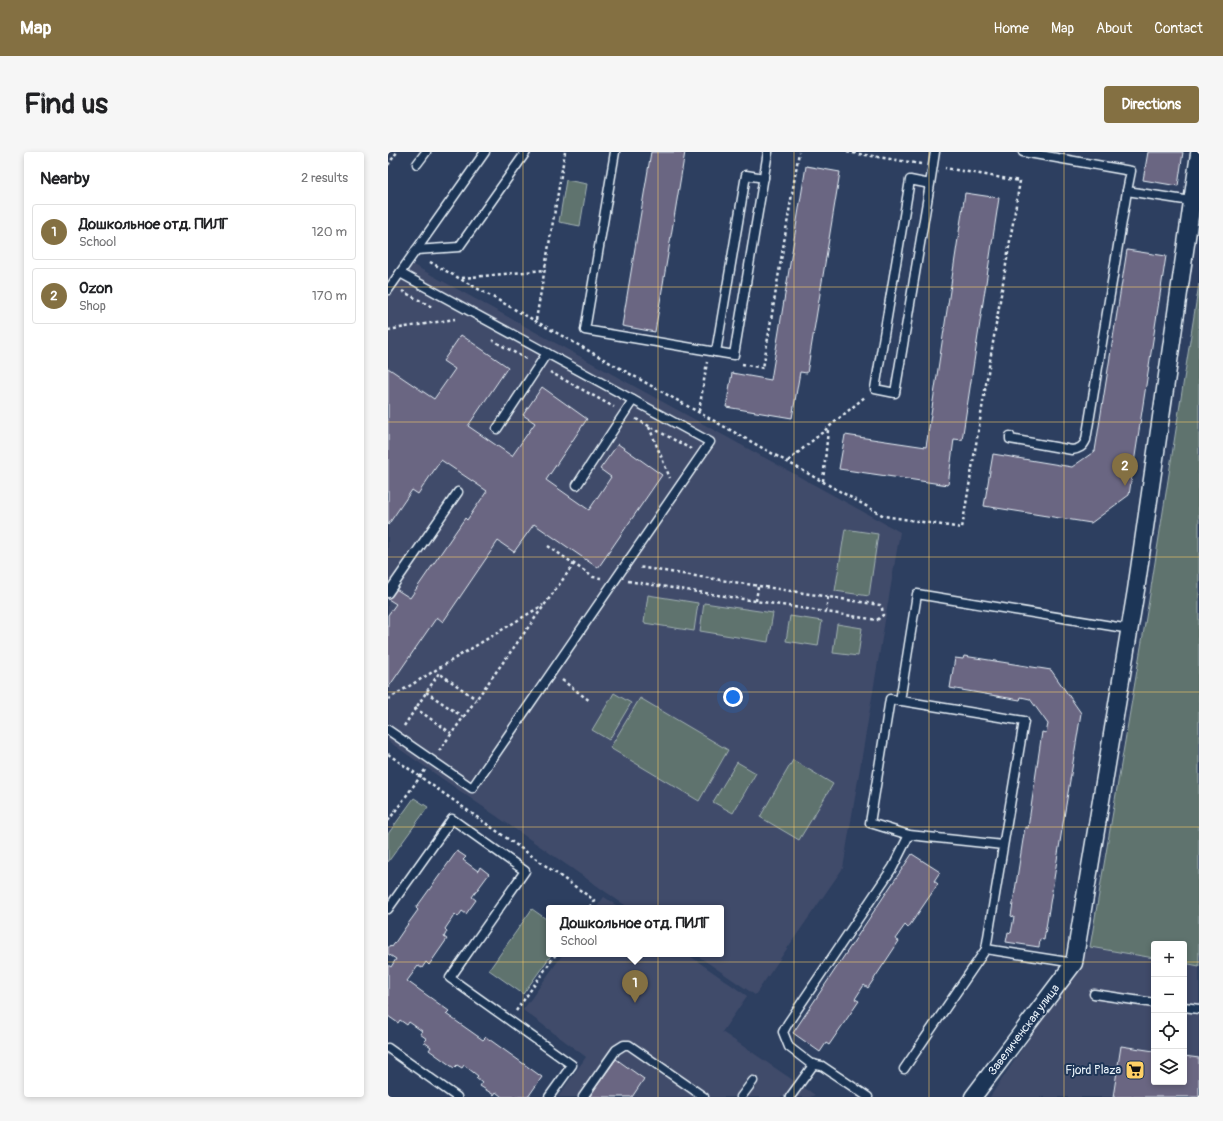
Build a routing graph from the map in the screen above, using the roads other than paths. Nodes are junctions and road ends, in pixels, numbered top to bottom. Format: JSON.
{"nodes":[{"id":1,"x":426,"y":152,"type":"edge"},
{"id":2,"x":485,"y":152,"type":"edge"},
{"id":3,"x":526,"y":152,"type":"edge"},
{"id":4,"x":615,"y":152,"type":"edge"},
{"id":5,"x":768,"y":152,"type":"edge"},
{"id":6,"x":936,"y":152,"type":"edge"},
{"id":7,"x":1023,"y":152,"type":"edge"},
{"id":8,"x":1199,"y":154,"type":"edge"},
{"id":9,"x":417,"y":164,"type":"dead end"},
{"id":10,"x":764,"y":178,"type":"junction"},
{"id":11,"x":930,"y":184,"type":"junction"},
{"id":12,"x":1127,"y":191,"type":"junction"},
{"id":13,"x":1191,"y":201,"type":"junction"},
{"id":14,"x":415,"y":252,"type":"junction"},
{"id":15,"x":400,"y":273,"type":"junction"},
{"id":16,"x":388,"y":290,"type":"edge"},
{"id":17,"x":713,"y":352,"type":"junction"},
{"id":18,"x":547,"y":353,"type":"junction"},
{"id":19,"x":633,"y":400,"type":"junction"},
{"id":20,"x":497,"y":429,"type":"dead end"},
{"id":21,"x":1010,"y":436,"type":"dead end"},
{"id":22,"x":577,"y":485,"type":"dead end"},
{"id":23,"x":458,"y":492,"type":"dead end"},
{"id":24,"x":388,"y":593,"type":"edge"},
{"id":25,"x":1130,"y":629,"type":"junction"},
{"id":26,"x":900,"y":701,"type":"junction"},
{"id":27,"x":388,"y":730,"type":"edge"},
{"id":28,"x":909,"y":835,"type":"junction"},
{"id":29,"x":1003,"y":845,"type":"junction"},
{"id":30,"x":388,"y":909,"type":"edge"},
{"id":31,"x":986,"y":949,"type":"junction"},
{"id":32,"x":1074,"y":964,"type":"junction"},
{"id":33,"x":1094,"y":994,"type":"dead end"},
{"id":34,"x":1151,"y":1003,"type":"edge"},
{"id":35,"x":1187,"y":1007,"type":"edge"},
{"id":36,"x":1199,"y":1009,"type":"edge"},
{"id":37,"x":388,"y":1048,"type":"edge"},
{"id":38,"x":814,"y":1064,"type":"junction"},
{"id":39,"x":904,"y":1069,"type":"dead end"},
{"id":40,"x":753,"y":1081,"type":"dead end"},
{"id":41,"x":457,"y":1097,"type":"edge"},
{"id":42,"x":549,"y":1097,"type":"edge"},
{"id":43,"x":584,"y":1097,"type":"edge"},
{"id":44,"x":704,"y":1097,"type":"edge"},
{"id":45,"x":741,"y":1097,"type":"edge"},
{"id":46,"x":790,"y":1097,"type":"edge"},
{"id":47,"x":868,"y":1097,"type":"edge"},
{"id":48,"x":973,"y":1097,"type":"edge"}],
"edges":[{"from":1,"to":9,"type":"lane"},
{"from":2,"to":14,"type":"lane"},
{"from":3,"to":14,"type":"lane"},
{"from":4,"to":17,"type":"lane"},
{"from":5,"to":10,"type":"lane"},
{"from":6,"to":11,"type":"lane"},
{"from":7,"to":12,"type":"lane"},
{"from":8,"to":13,"type":"street"},
{"from":10,"to":17,"type":"lane"},
{"from":10,"to":17,"type":"lane"},
{"from":11,"to":11,"type":"lane"},
{"from":12,"to":13,"type":"lane"},
{"from":12,"to":21,"type":"lane"},
{"from":13,"to":25,"type":"street"},
{"from":14,"to":15,"type":"lane"},
{"from":15,"to":16,"type":"lane"},
{"from":15,"to":18,"type":"lane"},
{"from":18,"to":19,"type":"lane"},
{"from":18,"to":20,"type":"lane"},
{"from":19,"to":22,"type":"lane"},
{"from":19,"to":27,"type":"lane"},
{"from":23,"to":24,"type":"lane"},
{"from":25,"to":26,"type":"lane"},
{"from":25,"to":32,"type":"street"},
{"from":26,"to":28,"type":"lane"},
{"from":26,"to":29,"type":"lane"},
{"from":28,"to":29,"type":"lane"},
{"from":28,"to":38,"type":"lane"},
{"from":29,"to":31,"type":"lane"},
{"from":30,"to":42,"type":"lane"},
{"from":31,"to":32,"type":"lane"},
{"from":31,"to":39,"type":"lane"},
{"from":32,"to":48,"type":"street","name":"Завеличенская улица"},
{"from":33,"to":34,"type":"lane"},
{"from":35,"to":36,"type":"lane"},
{"from":37,"to":41,"type":"lane"},
{"from":38,"to":46,"type":"lane"},
{"from":38,"to":47,"type":"lane"},
{"from":40,"to":45,"type":"lane"},
{"from":43,"to":44,"type":"lane"}]}
